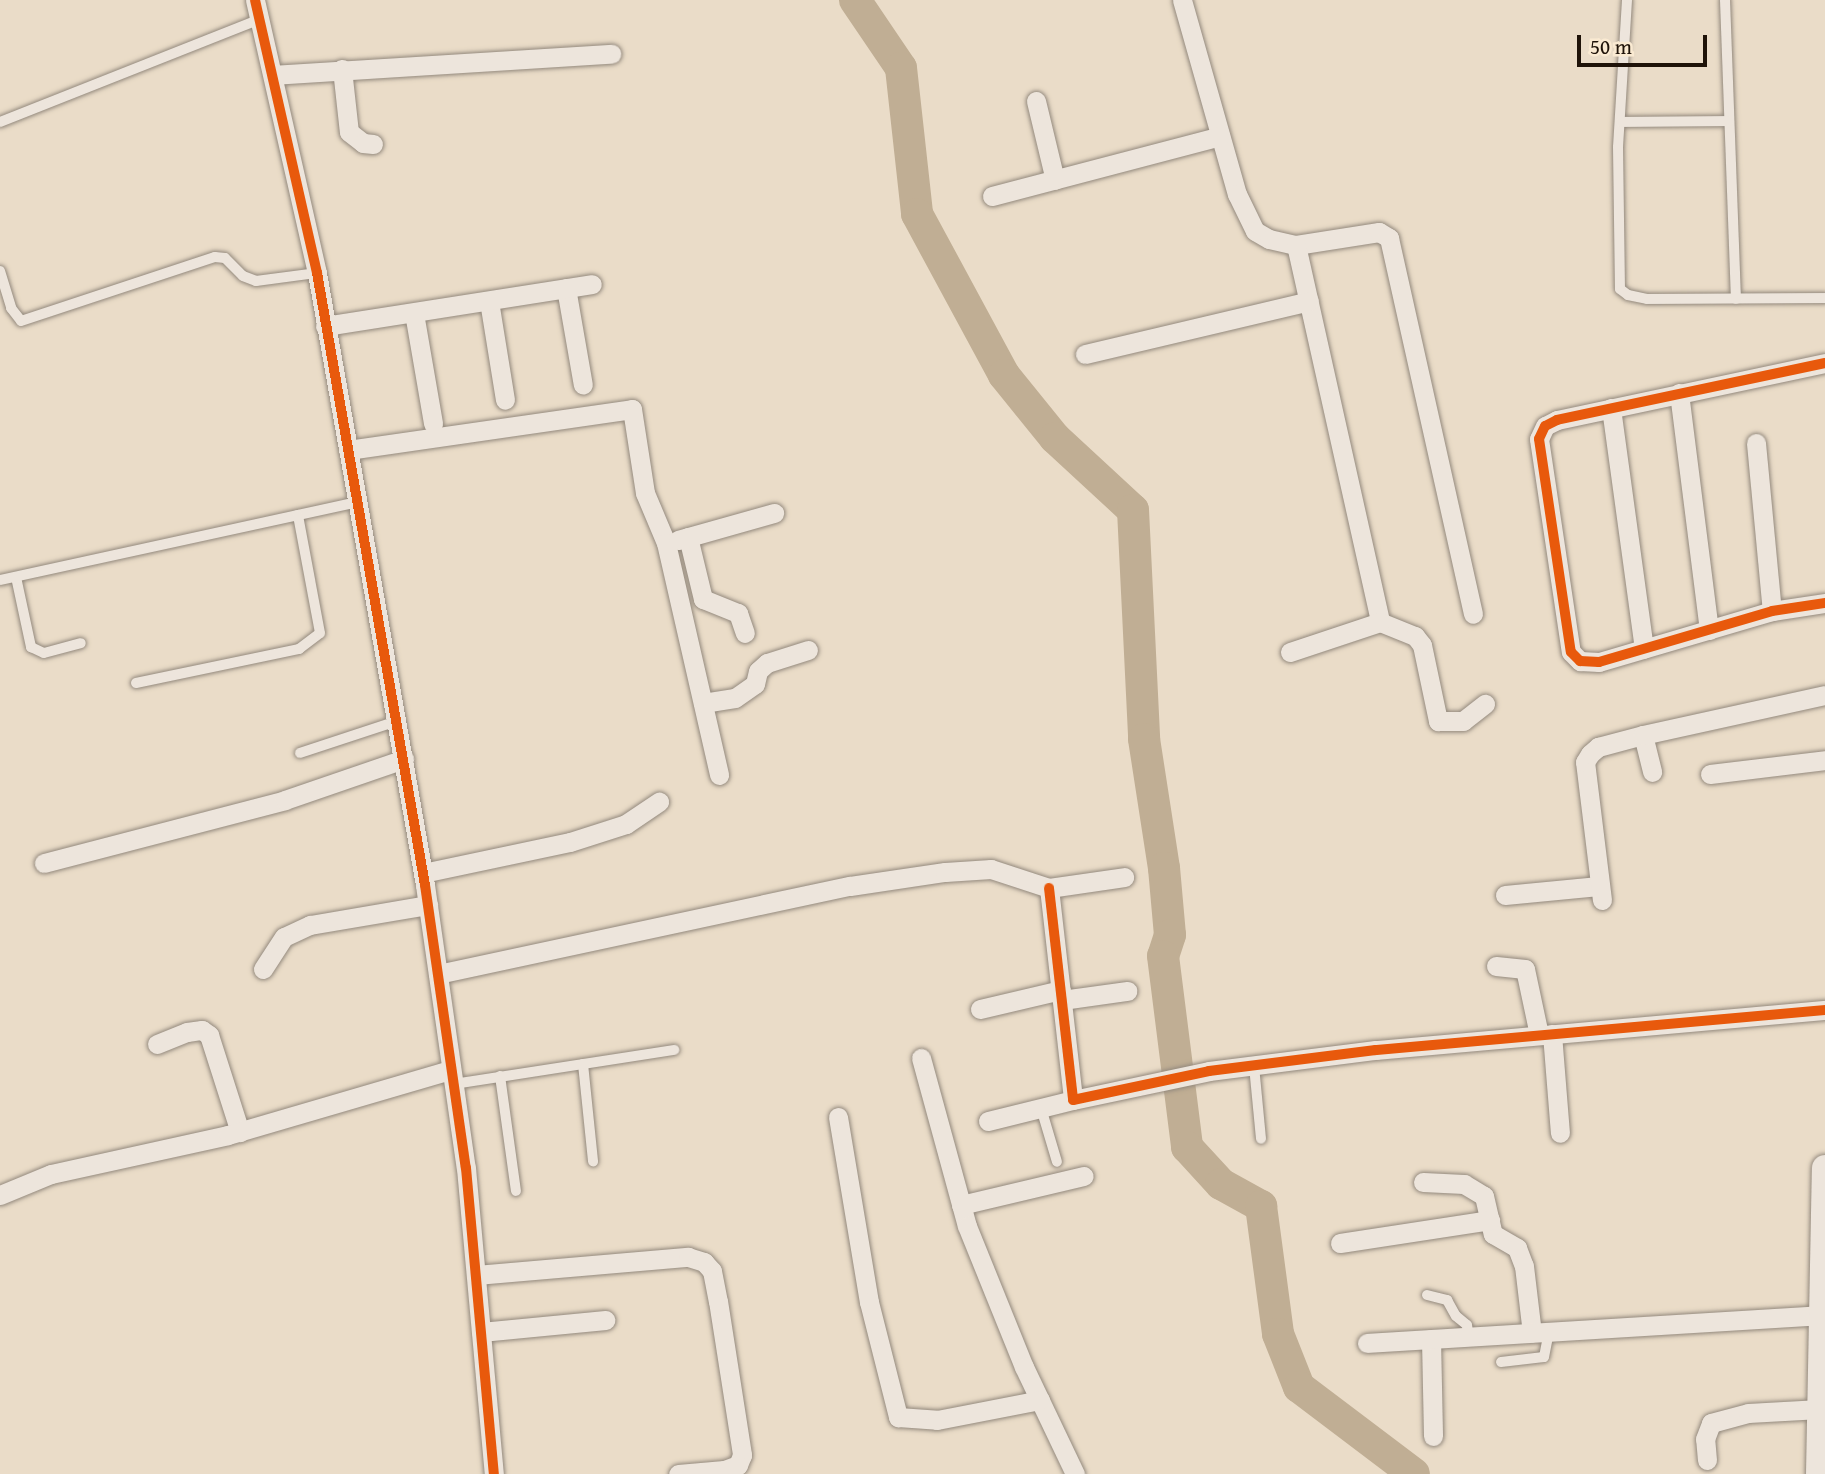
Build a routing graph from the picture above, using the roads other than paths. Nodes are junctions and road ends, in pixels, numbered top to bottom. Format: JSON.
{"nodes":[{"id":1,"x":1182,"y":0,"type":"edge"},
{"id":2,"x":1628,"y":0,"type":"edge"},
{"id":3,"x":1725,"y":0,"type":"edge"},
{"id":4,"x":258,"y":9,"type":"edge"},
{"id":5,"x":611,"y":54,"type":"dead end"},
{"id":6,"x":342,"y":69,"type":"junction"},
{"id":7,"x":273,"y":75,"type":"junction"},
{"id":8,"x":1036,"y":101,"type":"dead end"},
{"id":9,"x":1728,"y":121,"type":"junction"},
{"id":10,"x":0,"y":122,"type":"edge"},
{"id":11,"x":1621,"y":122,"type":"junction"},
{"id":12,"x":1220,"y":136,"type":"junction"},
{"id":13,"x":373,"y":144,"type":"dead end"},
{"id":14,"x":1055,"y":180,"type":"junction"},
{"id":15,"x":992,"y":196,"type":"dead end"},
{"id":16,"x":1296,"y":245,"type":"junction"},
{"id":17,"x":0,"y":271,"type":"edge"},
{"id":18,"x":317,"y":273,"type":"junction"},
{"id":19,"x":592,"y":284,"type":"dead end"},
{"id":20,"x":566,"y":288,"type":"junction"},
{"id":21,"x":1825,"y":298,"type":"edge"},
{"id":22,"x":1736,"y":299,"type":"junction"},
{"id":23,"x":489,"y":301,"type":"junction"},
{"id":24,"x":1309,"y":301,"type":"junction"},
{"id":25,"x":11,"y":308,"type":"junction"},
{"id":26,"x":0,"y":312,"type":"edge"},
{"id":27,"x":414,"y":313,"type":"junction"},
{"id":28,"x":325,"y":326,"type":"junction"},
{"id":29,"x":1085,"y":354,"type":"dead end"},
{"id":30,"x":1825,"y":363,"type":"edge"},
{"id":31,"x":583,"y":385,"type":"dead end"},
{"id":32,"x":1679,"y":393,"type":"junction"},
{"id":33,"x":505,"y":400,"type":"dead end"},
{"id":34,"x":1611,"y":408,"type":"junction"},
{"id":35,"x":433,"y":423,"type":"dead end"},
{"id":36,"x":1756,"y":443,"type":"dead end"},
{"id":37,"x":348,"y":450,"type":"junction"},
{"id":38,"x":360,"y":501,"type":"junction"},
{"id":39,"x":774,"y":513,"type":"dead end"},
{"id":40,"x":298,"y":515,"type":"junction"},
{"id":41,"x":688,"y":537,"type":"junction"},
{"id":42,"x":666,"y":543,"type":"junction"},
{"id":43,"x":16,"y":577,"type":"junction"},
{"id":44,"x":0,"y":580,"type":"edge"},
{"id":45,"x":1825,"y":603,"type":"edge"},
{"id":46,"x":1772,"y":611,"type":"junction"},
{"id":47,"x":1473,"y":614,"type":"dead end"},
{"id":48,"x":1380,"y":622,"type":"junction"},
{"id":49,"x":1709,"y":630,"type":"junction"},
{"id":50,"x":745,"y":634,"type":"dead end"},
{"id":51,"x":81,"y":643,"type":"dead end"},
{"id":52,"x":1644,"y":649,"type":"junction"},
{"id":53,"x":808,"y":650,"type":"dead end"},
{"id":54,"x":1290,"y":652,"type":"dead end"},
{"id":55,"x":136,"y":683,"type":"dead end"},
{"id":56,"x":1825,"y":695,"type":"edge"},
{"id":57,"x":703,"y":702,"type":"junction"},
{"id":58,"x":1485,"y":704,"type":"dead end"},
{"id":59,"x":397,"y":721,"type":"junction"},
{"id":60,"x":1643,"y":735,"type":"junction"},
{"id":61,"x":300,"y":753,"type":"dead end"},
{"id":62,"x":404,"y":759,"type":"junction"},
{"id":63,"x":1825,"y":760,"type":"edge"},
{"id":64,"x":1652,"y":772,"type":"dead end"},
{"id":65,"x":719,"y":775,"type":"dead end"},
{"id":66,"x":1710,"y":775,"type":"dead end"},
{"id":67,"x":659,"y":802,"type":"dead end"},
{"id":68,"x":44,"y":863,"type":"dead end"},
{"id":69,"x":423,"y":873,"type":"junction"},
{"id":70,"x":1124,"y":877,"type":"dead end"},
{"id":71,"x":1049,"y":888,"type":"junction"},
{"id":72,"x":1505,"y":895,"type":"dead end"},
{"id":73,"x":428,"y":905,"type":"junction"},
{"id":74,"x":1496,"y":966,"type":"dead end"},
{"id":75,"x":263,"y":969,"type":"dead end"},
{"id":76,"x":438,"y":974,"type":"junction"},
{"id":77,"x":1127,"y":991,"type":"dead end"},
{"id":78,"x":1061,"y":995,"type":"junction"},
{"id":79,"x":980,"y":1009,"type":"dead end"},
{"id":80,"x":1825,"y":1010,"type":"edge"},
{"id":81,"x":1545,"y":1035,"type":"junction"},
{"id":82,"x":157,"y":1044,"type":"dead end"},
{"id":83,"x":674,"y":1050,"type":"dead end"},
{"id":84,"x":921,"y":1058,"type":"dead end"},
{"id":85,"x":583,"y":1064,"type":"junction"},
{"id":86,"x":1254,"y":1066,"type":"junction"},
{"id":87,"x":500,"y":1076,"type":"junction"},
{"id":88,"x":452,"y":1077,"type":"junction"},
{"id":89,"x":1073,"y":1100,"type":"junction"},
{"id":90,"x":1041,"y":1108,"type":"junction"},
{"id":91,"x":838,"y":1117,"type":"dead end"},
{"id":92,"x":988,"y":1121,"type":"dead end"},
{"id":93,"x":240,"y":1132,"type":"junction"},
{"id":94,"x":1560,"y":1133,"type":"dead end"},
{"id":95,"x":1261,"y":1139,"type":"dead end"},
{"id":96,"x":593,"y":1161,"type":"dead end"},
{"id":97,"x":1057,"y":1162,"type":"dead end"},
{"id":98,"x":1825,"y":1168,"type":"edge"},
{"id":99,"x":1084,"y":1176,"type":"dead end"},
{"id":100,"x":1423,"y":1182,"type":"dead end"},
{"id":101,"x":516,"y":1191,"type":"dead end"},
{"id":102,"x":0,"y":1195,"type":"edge"},
{"id":103,"x":961,"y":1205,"type":"junction"},
{"id":104,"x":1490,"y":1220,"type":"junction"},
{"id":105,"x":1340,"y":1243,"type":"dead end"},
{"id":106,"x":475,"y":1275,"type":"junction"},
{"id":107,"x":1427,"y":1295,"type":"dead end"},
{"id":108,"x":1822,"y":1315,"type":"junction"},
{"id":109,"x":605,"y":1320,"type":"dead end"},
{"id":110,"x":481,"y":1332,"type":"junction"},
{"id":111,"x":1540,"y":1332,"type":"junction"},
{"id":112,"x":1469,"y":1337,"type":"junction"},
{"id":113,"x":1431,"y":1339,"type":"junction"},
{"id":114,"x":1367,"y":1343,"type":"dead end"},
{"id":115,"x":1501,"y":1362,"type":"dead end"},
{"id":116,"x":1040,"y":1400,"type":"junction"},
{"id":117,"x":1820,"y":1409,"type":"junction"},
{"id":118,"x":1433,"y":1436,"type":"dead end"},
{"id":119,"x":1707,"y":1460,"type":"dead end"},
{"id":120,"x":494,"y":1474,"type":"edge"},
{"id":121,"x":678,"y":1474,"type":"edge"},
{"id":122,"x":1075,"y":1474,"type":"edge"},
{"id":123,"x":1819,"y":1474,"type":"edge"}],
"edges":[{"from":1,"to":12,"type":"street"},
{"from":2,"to":11,"type":"lane"},
{"from":3,"to":9,"type":"lane"},
{"from":4,"to":7,"type":"street"},
{"from":4,"to":10,"type":"lane"},
{"from":5,"to":6,"type":"street"},
{"from":6,"to":7,"type":"street"},
{"from":6,"to":13,"type":"street"},
{"from":7,"to":18,"type":"street"},
{"from":8,"to":14,"type":"street"},
{"from":9,"to":11,"type":"lane"},
{"from":9,"to":22,"type":"lane"},
{"from":11,"to":22,"type":"lane"},
{"from":12,"to":14,"type":"street"},
{"from":12,"to":16,"type":"street"},
{"from":14,"to":15,"type":"street"},
{"from":16,"to":24,"type":"street"},
{"from":16,"to":47,"type":"street"},
{"from":17,"to":25,"type":"lane"},
{"from":18,"to":25,"type":"lane"},
{"from":18,"to":28,"type":"street"},
{"from":19,"to":20,"type":"street"},
{"from":20,"to":23,"type":"street"},
{"from":20,"to":31,"type":"street"},
{"from":21,"to":22,"type":"lane"},
{"from":23,"to":27,"type":"street"},
{"from":23,"to":33,"type":"street"},
{"from":24,"to":29,"type":"street"},
{"from":24,"to":48,"type":"street"},
{"from":25,"to":26,"type":"lane"},
{"from":27,"to":28,"type":"street"},
{"from":27,"to":35,"type":"street"},
{"from":28,"to":37,"type":"street"},
{"from":30,"to":32,"type":"street"},
{"from":32,"to":34,"type":"street"},
{"from":32,"to":49,"type":"street"},
{"from":34,"to":52,"type":"street"},
{"from":34,"to":52,"type":"street"},
{"from":36,"to":46,"type":"street"},
{"from":37,"to":38,"type":"street"},
{"from":37,"to":42,"type":"street"},
{"from":38,"to":40,"type":"lane"},
{"from":38,"to":59,"type":"street"},
{"from":39,"to":41,"type":"street"},
{"from":40,"to":43,"type":"lane"},
{"from":40,"to":55,"type":"lane"},
{"from":41,"to":42,"type":"street"},
{"from":41,"to":50,"type":"street"},
{"from":42,"to":57,"type":"street"},
{"from":43,"to":44,"type":"lane"},
{"from":43,"to":51,"type":"lane"},
{"from":45,"to":46,"type":"street"},
{"from":46,"to":49,"type":"street"},
{"from":48,"to":54,"type":"street"},
{"from":48,"to":58,"type":"street"},
{"from":49,"to":52,"type":"street"},
{"from":53,"to":57,"type":"street"},
{"from":56,"to":60,"type":"street"},
{"from":57,"to":65,"type":"street"},
{"from":59,"to":61,"type":"lane"},
{"from":59,"to":62,"type":"street"},
{"from":60,"to":64,"type":"street"},
{"from":60,"to":72,"type":"street"},
{"from":62,"to":68,"type":"street"},
{"from":62,"to":69,"type":"street"},
{"from":63,"to":66,"type":"street"},
{"from":67,"to":69,"type":"street"},
{"from":69,"to":73,"type":"street"},
{"from":70,"to":71,"type":"street"},
{"from":71,"to":76,"type":"street"},
{"from":71,"to":78,"type":"street"},
{"from":73,"to":75,"type":"street"},
{"from":73,"to":76,"type":"street"},
{"from":74,"to":81,"type":"street"},
{"from":76,"to":88,"type":"street"},
{"from":77,"to":78,"type":"street"},
{"from":78,"to":79,"type":"street"},
{"from":78,"to":89,"type":"street"},
{"from":80,"to":81,"type":"street"},
{"from":81,"to":86,"type":"street"},
{"from":81,"to":94,"type":"street"},
{"from":82,"to":93,"type":"street"},
{"from":83,"to":85,"type":"lane"},
{"from":84,"to":103,"type":"street"},
{"from":85,"to":87,"type":"lane"},
{"from":85,"to":96,"type":"lane"},
{"from":86,"to":89,"type":"street"},
{"from":86,"to":95,"type":"lane"},
{"from":87,"to":88,"type":"lane"},
{"from":87,"to":101,"type":"lane"},
{"from":88,"to":93,"type":"street"},
{"from":88,"to":106,"type":"street"},
{"from":89,"to":90,"type":"street"},
{"from":90,"to":92,"type":"street"},
{"from":90,"to":97,"type":"lane"},
{"from":91,"to":116,"type":"street"},
{"from":93,"to":102,"type":"street"},
{"from":98,"to":108,"type":"street"},
{"from":99,"to":103,"type":"street"},
{"from":100,"to":104,"type":"street"},
{"from":103,"to":116,"type":"street"},
{"from":104,"to":105,"type":"street"},
{"from":104,"to":111,"type":"street"},
{"from":106,"to":110,"type":"street"},
{"from":106,"to":121,"type":"street"},
{"from":107,"to":112,"type":"lane"},
{"from":108,"to":111,"type":"street"},
{"from":108,"to":117,"type":"street"},
{"from":109,"to":110,"type":"street"},
{"from":110,"to":120,"type":"street"},
{"from":111,"to":112,"type":"street"},
{"from":111,"to":115,"type":"lane"},
{"from":112,"to":113,"type":"street"},
{"from":113,"to":114,"type":"street"},
{"from":113,"to":118,"type":"street"},
{"from":116,"to":122,"type":"street"},
{"from":117,"to":119,"type":"street"},
{"from":117,"to":123,"type":"street"}]}
